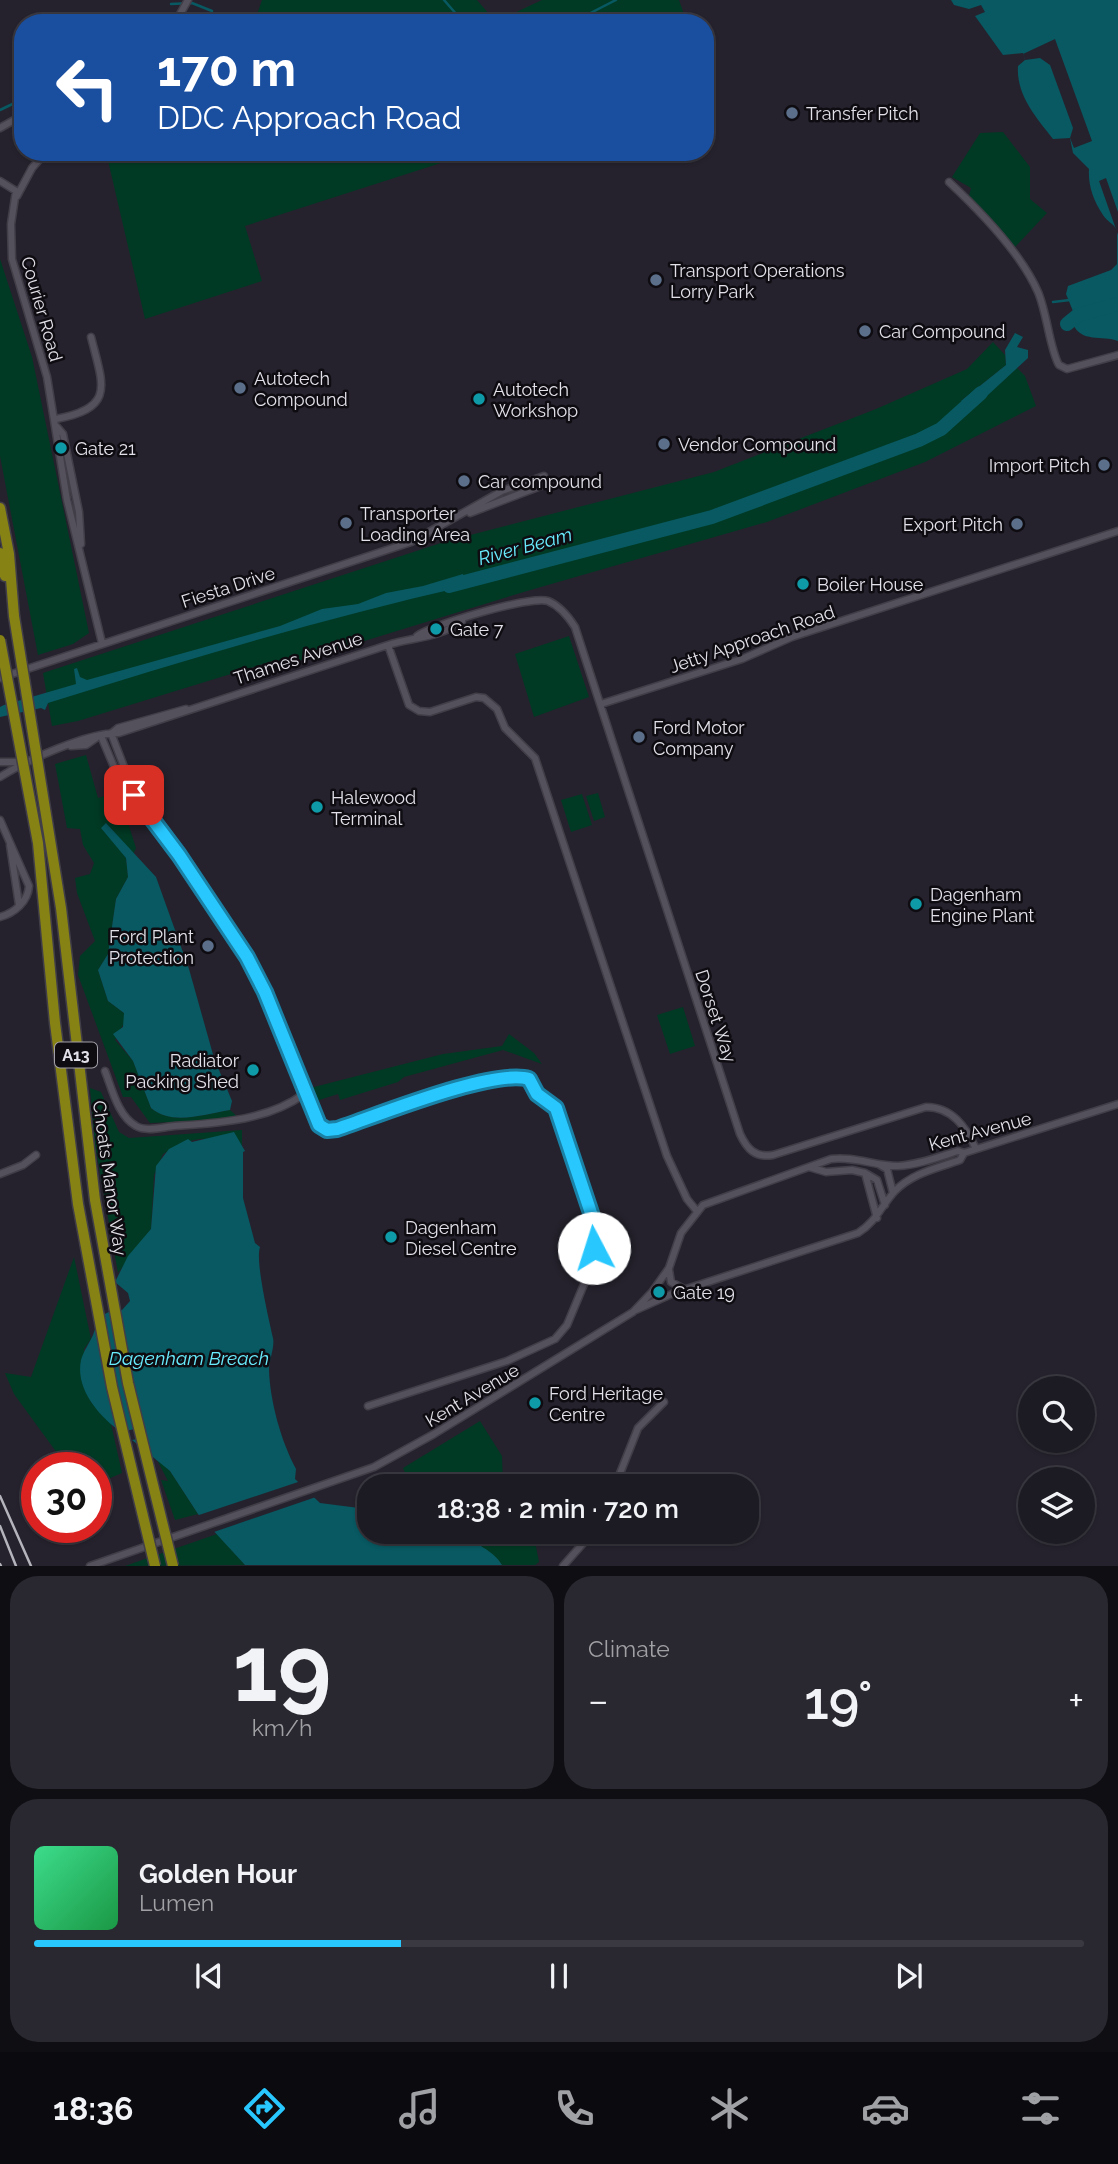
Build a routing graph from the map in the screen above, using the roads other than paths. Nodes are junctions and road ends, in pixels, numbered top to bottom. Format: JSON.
{"nodes":[{"id":1,"x":39,"y":161,"type":"edge"},
{"id":2,"x":0,"y":181,"type":"edge"},
{"id":3,"x":949,"y":182,"type":"dead end"},
{"id":4,"x":16,"y":198,"type":"junction"},
{"id":5,"x":90,"y":337,"type":"dead end"},
{"id":6,"x":1118,"y":355,"type":"edge"},
{"id":7,"x":56,"y":419,"type":"junction"},
{"id":8,"x":545,"y":480,"type":"dead end"},
{"id":9,"x":0,"y":508,"type":"edge"},
{"id":10,"x":1118,"y":531,"type":"edge"},
{"id":11,"x":0,"y":553,"type":"edge"},
{"id":12,"x":14,"y":616,"type":"junction"},
{"id":13,"x":0,"y":640,"type":"edge"},
{"id":14,"x":102,"y":643,"type":"junction"},
{"id":15,"x":387,"y":645,"type":"junction"},
{"id":16,"x":582,"y":645,"type":"joint"},
{"id":17,"x":0,"y":678,"type":"edge"},
{"id":18,"x":601,"y":704,"type":"junction"},
{"id":19,"x":112,"y":733,"type":"junction"},
{"id":20,"x":99,"y":737,"type":"junction"},
{"id":21,"x":0,"y":762,"type":"edge"},
{"id":22,"x":24,"y":762,"type":"junction"},
{"id":23,"x":0,"y":777,"type":"edge"},
{"id":24,"x":126,"y":783,"type":"junction"},
{"id":25,"x":0,"y":820,"type":"edge"},
{"id":26,"x":0,"y":917,"type":"edge"},
{"id":27,"x":105,"y":1071,"type":"dead end"},
{"id":28,"x":304,"y":1094,"type":"junction"},
{"id":29,"x":1118,"y":1104,"type":"edge"},
{"id":30,"x":976,"y":1149,"type":"junction"},
{"id":31,"x":964,"y":1153,"type":"junction"},
{"id":32,"x":36,"y":1155,"type":"dead end"},
{"id":33,"x":880,"y":1165,"type":"junction"},
{"id":34,"x":807,"y":1167,"type":"junction"},
{"id":35,"x":865,"y":1173,"type":"junction"},
{"id":36,"x":0,"y":1174,"type":"edge"},
{"id":37,"x":893,"y":1193,"type":"junction"},
{"id":38,"x":885,"y":1207,"type":"junction"},
{"id":39,"x":696,"y":1210,"type":"junction"},
{"id":40,"x":877,"y":1218,"type":"junction"},
{"id":41,"x":669,"y":1268,"type":"junction"},
{"id":42,"x":689,"y":1289,"type":"junction"},
{"id":43,"x":633,"y":1312,"type":"junction"},
{"id":44,"x":664,"y":1402,"type":"dead end"},
{"id":45,"x":368,"y":1406,"type":"dead end"},
{"id":46,"x":620,"y":1474,"type":"edge"},
{"id":47,"x":582,"y":1544,"type":"edge"},
{"id":48,"x":90,"y":1566,"type":"edge"},
{"id":49,"x":155,"y":1566,"type":"edge"},
{"id":50,"x":173,"y":1566,"type":"edge"},
{"id":51,"x":563,"y":1566,"type":"edge"}],
"edges":[{"from":1,"to":4,"type":"street","name":"Courier Road"},
{"from":2,"to":4,"type":"street"},
{"from":3,"to":6,"type":"street"},
{"from":4,"to":7,"type":"street","name":"Courier Road"},
{"from":5,"to":7,"type":"street"},
{"from":7,"to":14,"type":"street","name":"Courier Road"},
{"from":8,"to":14,"type":"street","name":"Fiesta Drive"},
{"from":9,"to":12,"type":"highway","number":"A13"},
{"from":10,"to":18,"type":"street","name":"Jetty Approach Road"},
{"from":11,"to":12,"type":"highway","number":"A13"},
{"from":12,"to":50,"type":"highway","name":"Choats Manor Way","number":"A13","bridge":true},
{"from":13,"to":49,"type":"highway","name":"Choats Manor Way","number":"A13","bridge":true},
{"from":14,"to":17,"type":"street","name":"Fiesta Drive"},
{"from":15,"to":16,"type":"street","name":"Thames Avenue"},
{"from":15,"to":19,"type":"street","name":"Thames Avenue"},
{"from":15,"to":39,"type":"street"},
{"from":16,"to":18,"type":"street","name":"Dorset Way"},
{"from":18,"to":30,"type":"street","name":"Dorset Way"},
{"from":19,"to":20,"type":"street","name":"Thames Avenue"},
{"from":19,"to":24,"type":"street"},
{"from":20,"to":22,"type":"street","name":"Thames Avenue"},
{"from":20,"to":24,"type":"street"},
{"from":21,"to":22,"type":"street","name":"Thames Avenue"},
{"from":22,"to":23,"type":"street","name":"Thames Avenue"},
{"from":24,"to":28,"type":"street"},
{"from":25,"to":26,"type":"street"},
{"from":27,"to":28,"type":"street"},
{"from":28,"to":45,"type":"street"},
{"from":29,"to":30,"type":"street","name":"Kent Avenue"},
{"from":30,"to":31,"type":"street","name":"Kent Avenue"},
{"from":31,"to":33,"type":"street","name":"Kent Avenue"},
{"from":31,"to":37,"type":"street"},
{"from":32,"to":36,"type":"street"},
{"from":33,"to":34,"type":"street","name":"Kent Avenue"},
{"from":33,"to":37,"type":"street"},
{"from":34,"to":35,"type":"street"},
{"from":34,"to":39,"type":"street"},
{"from":35,"to":38,"type":"street"},
{"from":35,"to":40,"type":"street"},
{"from":37,"to":38,"type":"street"},
{"from":38,"to":40,"type":"street"},
{"from":39,"to":41,"type":"street","name":"Kent Avenue"},
{"from":40,"to":42,"type":"street"},
{"from":41,"to":42,"type":"street"},
{"from":41,"to":43,"type":"street","name":"Kent Avenue"},
{"from":42,"to":43,"type":"street"},
{"from":43,"to":48,"type":"street","name":"Kent Avenue"},
{"from":44,"to":46,"type":"street"},
{"from":47,"to":51,"type":"street"}]}
